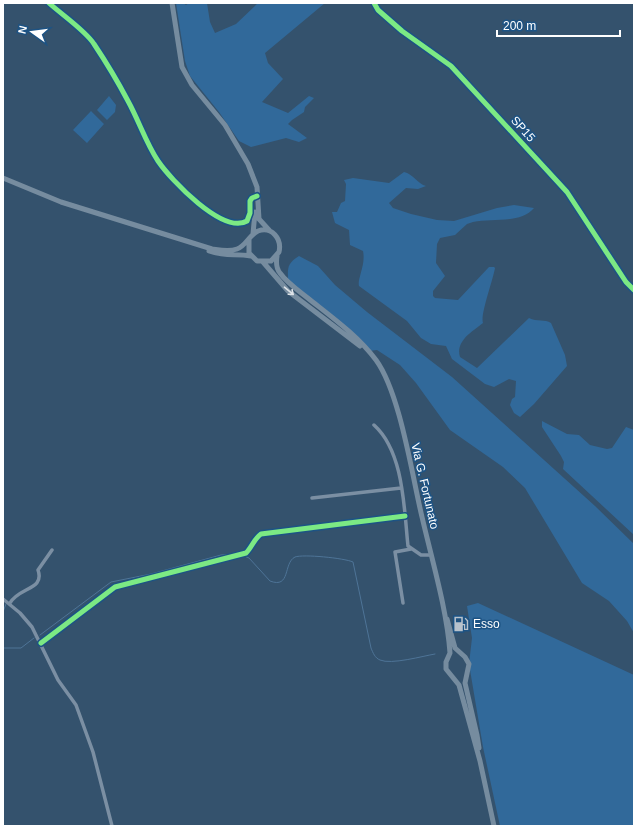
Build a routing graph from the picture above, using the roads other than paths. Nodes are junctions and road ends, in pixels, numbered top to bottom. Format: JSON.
{"nodes":[{"id":1,"x":49,"y":3,"type":"edge"},
{"id":2,"x":172,"y":3,"type":"edge"},
{"id":3,"x":374,"y":3,"type":"edge"},
{"id":4,"x":3,"y":178,"type":"edge"},
{"id":5,"x":257,"y":196,"type":"junction"},
{"id":6,"x":257,"y":203,"type":"junction"},
{"id":7,"x":271,"y":232,"type":"junction"},
{"id":8,"x":253,"y":234,"type":"junction"},
{"id":9,"x":249,"y":240,"type":"junction"},
{"id":10,"x":199,"y":246,"type":"junction"},
{"id":11,"x":251,"y":256,"type":"junction"},
{"id":12,"x":277,"y":256,"type":"junction"},
{"id":13,"x":263,"y":262,"type":"junction"},
{"id":14,"x":634,"y":290,"type":"edge"},
{"id":15,"x":386,"y":379,"type":"junction"},
{"id":16,"x":374,"y":425,"type":"dead end"},
{"id":17,"x":401,"y":488,"type":"junction"},
{"id":18,"x":312,"y":498,"type":"dead end"},
{"id":19,"x":405,"y":516,"type":"junction"},
{"id":20,"x":52,"y":550,"type":"dead end"},
{"id":21,"x":410,"y":550,"type":"junction"},
{"id":22,"x":430,"y":555,"type":"junction"},
{"id":23,"x":3,"y":599,"type":"edge"},
{"id":24,"x":441,"y":599,"type":"junction"},
{"id":25,"x":10,"y":603,"type":"junction"},
{"id":26,"x":403,"y":603,"type":"dead end"},
{"id":27,"x":41,"y":643,"type":"junction"},
{"id":28,"x":462,"y":655,"type":"junction"},
{"id":29,"x":448,"y":658,"type":"junction"},
{"id":30,"x":467,"y":672,"type":"junction"},
{"id":31,"x":453,"y":677,"type":"junction"},
{"id":32,"x":480,"y":761,"type":"junction"},
{"id":33,"x":112,"y":826,"type":"edge"},
{"id":34,"x":494,"y":826,"type":"edge"}],
"edges":[{"from":1,"to":5,"type":"street"},
{"from":2,"to":5,"type":"main road"},
{"from":3,"to":14,"type":"main road","name":"SP15"},
{"from":4,"to":10,"type":"main road"},
{"from":5,"to":6,"type":"main road"},
{"from":6,"to":7,"type":"main road"},
{"from":6,"to":8,"type":"main road"},
{"from":7,"to":8,"type":"main road"},
{"from":7,"to":12,"type":"main road"},
{"from":8,"to":9,"type":"main road"},
{"from":9,"to":10,"type":"main road"},
{"from":9,"to":11,"type":"main road"},
{"from":10,"to":11,"type":"main road"},
{"from":11,"to":13,"type":"main road"},
{"from":12,"to":13,"type":"main road"},
{"from":12,"to":15,"type":"main road","name":"Via G. Fortunato"},
{"from":13,"to":15,"type":"main road","name":"Via G. Fortunato","one_way":true},
{"from":15,"to":22,"type":"main road","name":"Via G. Fortunato"},
{"from":16,"to":17,"type":"street"},
{"from":17,"to":18,"type":"street"},
{"from":17,"to":19,"type":"street"},
{"from":19,"to":21,"type":"street"},
{"from":19,"to":27,"type":"street"},
{"from":20,"to":25,"type":"street"},
{"from":21,"to":22,"type":"street"},
{"from":21,"to":26,"type":"street"},
{"from":22,"to":24,"type":"main road","name":"Via G. Fortunato"},
{"from":23,"to":25,"type":"street"},
{"from":24,"to":28,"type":"main road"},
{"from":24,"to":29,"type":"main road"},
{"from":25,"to":27,"type":"street"},
{"from":27,"to":33,"type":"street"},
{"from":28,"to":29,"type":"main road"},
{"from":28,"to":30,"type":"main road"},
{"from":29,"to":31,"type":"main road"},
{"from":30,"to":31,"type":"main road"},
{"from":30,"to":32,"type":"main road"},
{"from":31,"to":32,"type":"main road"},
{"from":32,"to":34,"type":"main road"}]}
